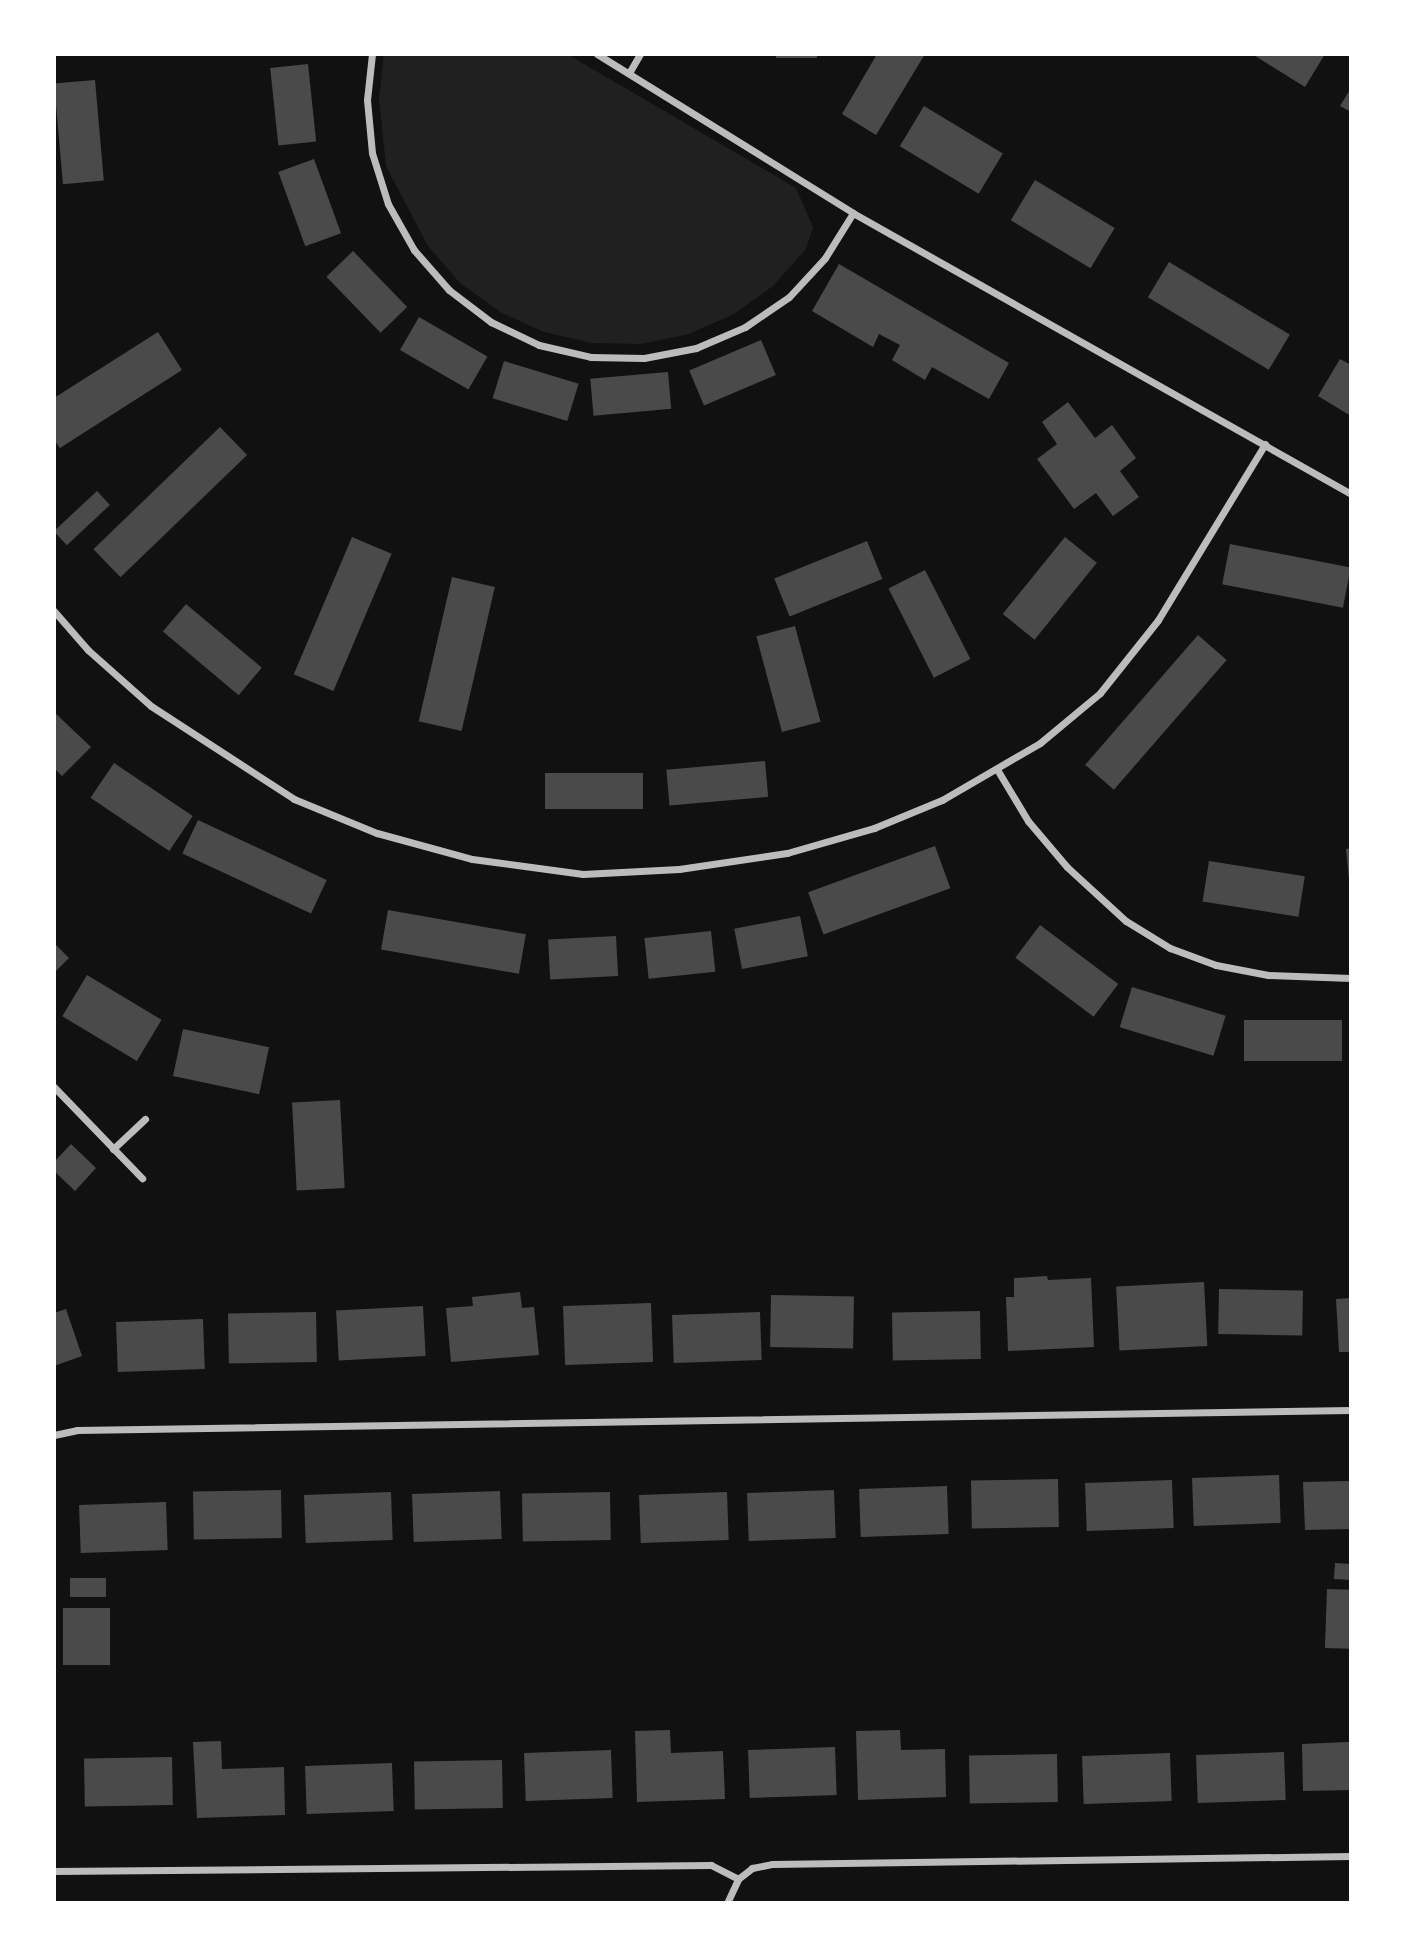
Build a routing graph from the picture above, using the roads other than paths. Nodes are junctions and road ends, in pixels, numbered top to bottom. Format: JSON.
{"nodes":[{"id":1,"x":372,"y":54,"type":"edge"},
{"id":2,"x":597,"y":54,"type":"edge"},
{"id":3,"x":640,"y":54,"type":"edge"},
{"id":4,"x":629,"y":73,"type":"junction"},
{"id":5,"x":853,"y":213,"type":"junction"},
{"id":6,"x":1265,"y":444,"type":"junction"},
{"id":7,"x":1351,"y":494,"type":"edge"},
{"id":8,"x":54,"y":611,"type":"edge"},
{"id":9,"x":998,"y":771,"type":"junction"},
{"id":10,"x":1351,"y":978,"type":"edge"},
{"id":11,"x":54,"y":1087,"type":"edge"},
{"id":12,"x":145,"y":1119,"type":"dead end"},
{"id":13,"x":113,"y":1149,"type":"junction"},
{"id":14,"x":142,"y":1178,"type":"dead end"},
{"id":15,"x":1351,"y":1410,"type":"edge"},
{"id":16,"x":54,"y":1435,"type":"edge"},
{"id":17,"x":1351,"y":1856,"type":"edge"},
{"id":18,"x":54,"y":1871,"type":"edge"},
{"id":19,"x":738,"y":1880,"type":"junction"},
{"id":20,"x":727,"y":1903,"type":"edge"}],
"edges":[{"from":1,"to":5,"type":"street"},
{"from":2,"to":4,"type":"street"},
{"from":3,"to":4,"type":"street"},
{"from":4,"to":5,"type":"street"},
{"from":5,"to":6,"type":"street"},
{"from":6,"to":7,"type":"street"},
{"from":6,"to":9,"type":"street"},
{"from":8,"to":9,"type":"street"},
{"from":9,"to":10,"type":"street"},
{"from":11,"to":13,"type":"street"},
{"from":12,"to":13,"type":"street"},
{"from":13,"to":14,"type":"street"},
{"from":15,"to":16,"type":"street"},
{"from":17,"to":19,"type":"street"},
{"from":18,"to":19,"type":"street"},
{"from":19,"to":20,"type":"street"}]}
